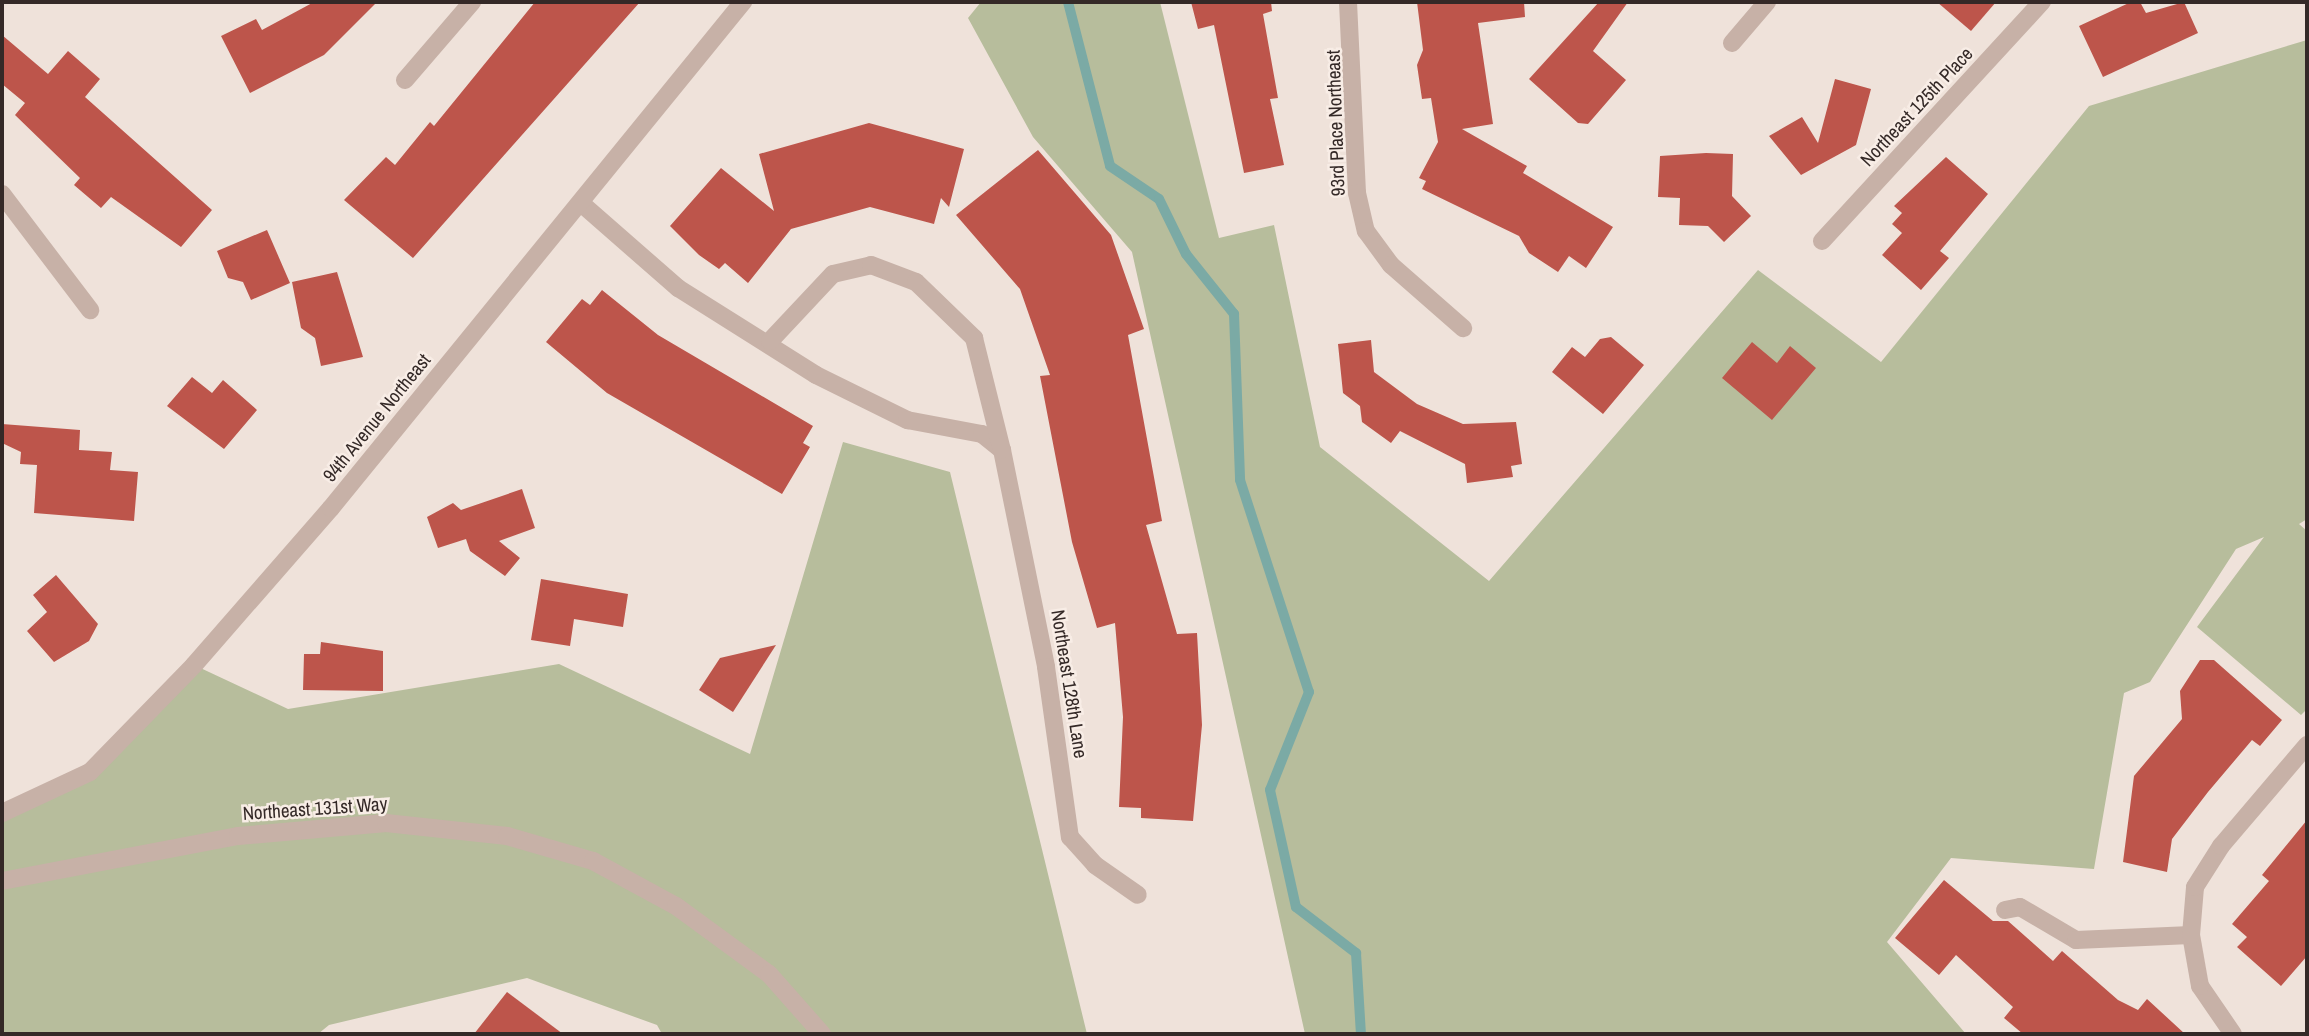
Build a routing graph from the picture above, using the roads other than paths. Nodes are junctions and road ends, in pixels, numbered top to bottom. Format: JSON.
{"nodes":[{"id":1,"x":472,"y":2,"type":"edge"},
{"id":2,"x":743,"y":2,"type":"edge"},
{"id":3,"x":1348,"y":2,"type":"edge"},
{"id":4,"x":1767,"y":2,"type":"edge"},
{"id":5,"x":2042,"y":2,"type":"edge"},
{"id":6,"x":1732,"y":43,"type":"dead end"},
{"id":7,"x":405,"y":80,"type":"dead end"},
{"id":8,"x":2,"y":194,"type":"edge"},
{"id":9,"x":582,"y":204,"type":"junction"},
{"id":10,"x":1822,"y":241,"type":"dead end"},
{"id":11,"x":90,"y":310,"type":"dead end"},
{"id":12,"x":1463,"y":328,"type":"dead end"},
{"id":13,"x":770,"y":341,"type":"junction"},
{"id":14,"x":1002,"y":450,"type":"junction"},
{"id":15,"x":2307,"y":745,"type":"edge"},
{"id":16,"x":2,"y":813,"type":"edge"},
{"id":17,"x":2,"y":881,"type":"edge"},
{"id":18,"x":1138,"y":895,"type":"dead end"},
{"id":19,"x":2005,"y":911,"type":"dead end"},
{"id":20,"x":2191,"y":935,"type":"junction"},
{"id":21,"x":822,"y":1034,"type":"edge"},
{"id":22,"x":2233,"y":1034,"type":"edge"}],
"edges":[{"from":1,"to":7,"type":"street"},
{"from":2,"to":9,"type":"street","name":"94th Avenue Northeast"},
{"from":3,"to":12,"type":"street","name":"93rd Place Northeast"},
{"from":4,"to":6,"type":"street"},
{"from":5,"to":10,"type":"street","name":"Northeast 125th Place"},
{"from":8,"to":11,"type":"street"},
{"from":9,"to":13,"type":"street"},
{"from":9,"to":16,"type":"street","name":"94th Avenue Northeast"},
{"from":13,"to":14,"type":"street"},
{"from":13,"to":14,"type":"street","name":"Northeast 128th Lane"},
{"from":14,"to":18,"type":"street","name":"Northeast 128th Lane"},
{"from":15,"to":20,"type":"street"},
{"from":17,"to":21,"type":"street","name":"Northeast 131st Way"},
{"from":19,"to":20,"type":"street"},
{"from":20,"to":22,"type":"street"}]}
